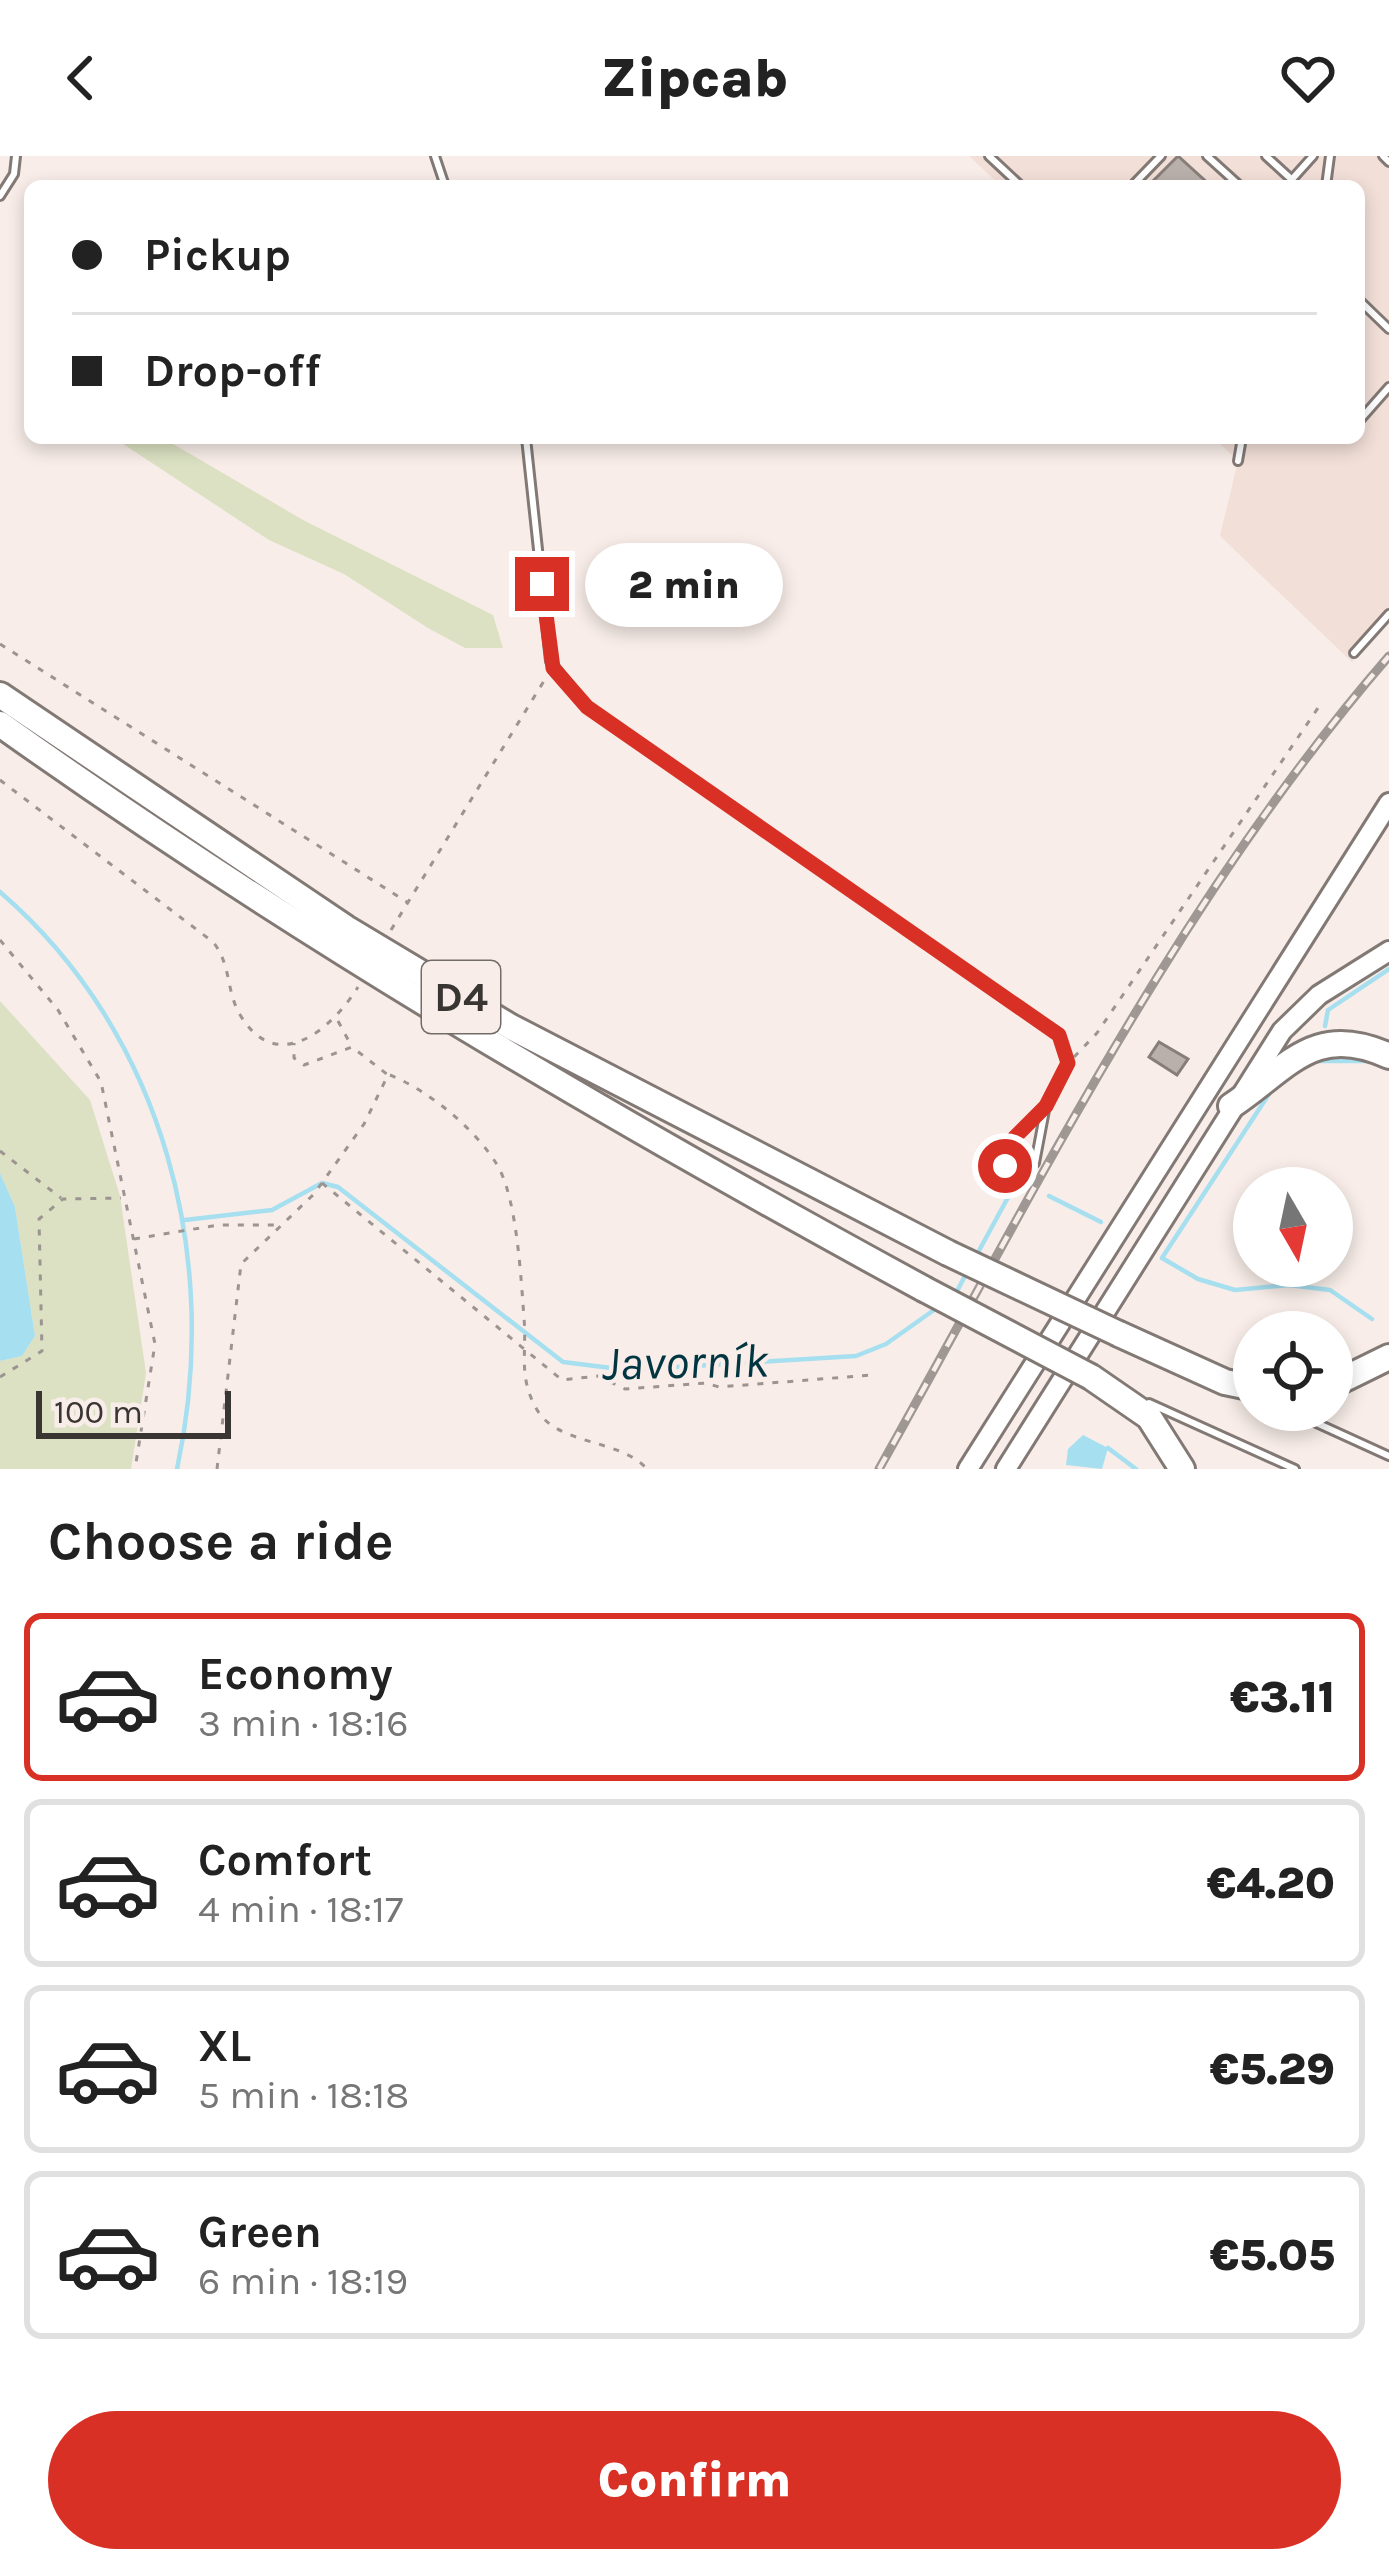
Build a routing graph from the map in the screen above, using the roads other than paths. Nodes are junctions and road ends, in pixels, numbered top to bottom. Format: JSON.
{"nodes":[{"id":1,"x":16,"y":156,"type":"edge"},
{"id":2,"x":989,"y":156,"type":"edge"},
{"id":3,"x":1161,"y":156,"type":"edge"},
{"id":4,"x":1208,"y":156,"type":"edge"},
{"id":5,"x":1267,"y":156,"type":"edge"},
{"id":6,"x":1313,"y":156,"type":"edge"},
{"id":7,"x":1015,"y":180,"type":"edge"},
{"id":8,"x":1138,"y":180,"type":"edge"},
{"id":9,"x":1234,"y":180,"type":"edge"},
{"id":10,"x":1286,"y":180,"type":"edge"},
{"id":11,"x":1291,"y":180,"type":"edge"},
{"id":12,"x":0,"y":196,"type":"edge"},
{"id":13,"x":1365,"y":306,"type":"edge"},
{"id":14,"x":1389,"y":329,"type":"edge"},
{"id":15,"x":1389,"y":387,"type":"edge"},
{"id":16,"x":1365,"y":414,"type":"edge"},
{"id":17,"x":527,"y":444,"type":"edge"},
{"id":18,"x":1241,"y":444,"type":"edge"},
{"id":19,"x":1238,"y":461,"type":"dead end"},
{"id":20,"x":1389,"y":614,"type":"edge"},
{"id":21,"x":1354,"y":653,"type":"dead end"},
{"id":22,"x":0,"y":695,"type":"edge"},
{"id":23,"x":0,"y":724,"type":"edge"},
{"id":24,"x":1389,"y":802,"type":"edge"},
{"id":25,"x":1389,"y":951,"type":"edge"},
{"id":26,"x":1277,"y":993,"type":"dead end"},
{"id":27,"x":1226,"y":1054,"type":"junction"},
{"id":28,"x":1389,"y":1056,"type":"edge"},
{"id":29,"x":1046,"y":1106,"type":"junction"},
{"id":30,"x":1231,"y":1106,"type":"junction"},
{"id":31,"x":1389,"y":1357,"type":"edge"},
{"id":32,"x":1353,"y":1375,"type":"edge"},
{"id":33,"x":1091,"y":1377,"type":"junction"},
{"id":34,"x":1233,"y":1384,"type":"edge"},
{"id":35,"x":1334,"y":1431,"type":"edge"},
{"id":36,"x":1389,"y":1456,"type":"edge"},
{"id":37,"x":968,"y":1469,"type":"edge"},
{"id":38,"x":1006,"y":1469,"type":"edge"},
{"id":39,"x":1182,"y":1469,"type":"edge"},
{"id":40,"x":1295,"y":1469,"type":"edge"}],
"edges":[{"from":1,"to":12,"type":"lane"},
{"from":2,"to":7,"type":"lane"},
{"from":3,"to":8,"type":"lane"},
{"from":4,"to":9,"type":"lane"},
{"from":5,"to":10,"type":"lane"},
{"from":6,"to":11,"type":"lane"},
{"from":13,"to":14,"type":"lane"},
{"from":15,"to":16,"type":"lane"},
{"from":17,"to":29,"type":"lane"},
{"from":18,"to":19,"type":"lane"},
{"from":20,"to":21,"type":"lane"},
{"from":22,"to":34,"type":"highway","number":"D4","bridge":true},
{"from":23,"to":33,"type":"highway","number":"D4","bridge":true},
{"from":24,"to":27,"type":"main road"},
{"from":25,"to":30,"type":"main road"},
{"from":26,"to":27,"type":"lane"},
{"from":27,"to":37,"type":"main road"},
{"from":28,"to":30,"type":"highway"},
{"from":29,"to":29,"type":"lane"},
{"from":30,"to":38,"type":"main road"},
{"from":31,"to":32,"type":"highway"},
{"from":33,"to":39,"type":"highway"},
{"from":33,"to":40,"type":"lane","number":"D4"},
{"from":35,"to":36,"type":"lane"}]}
